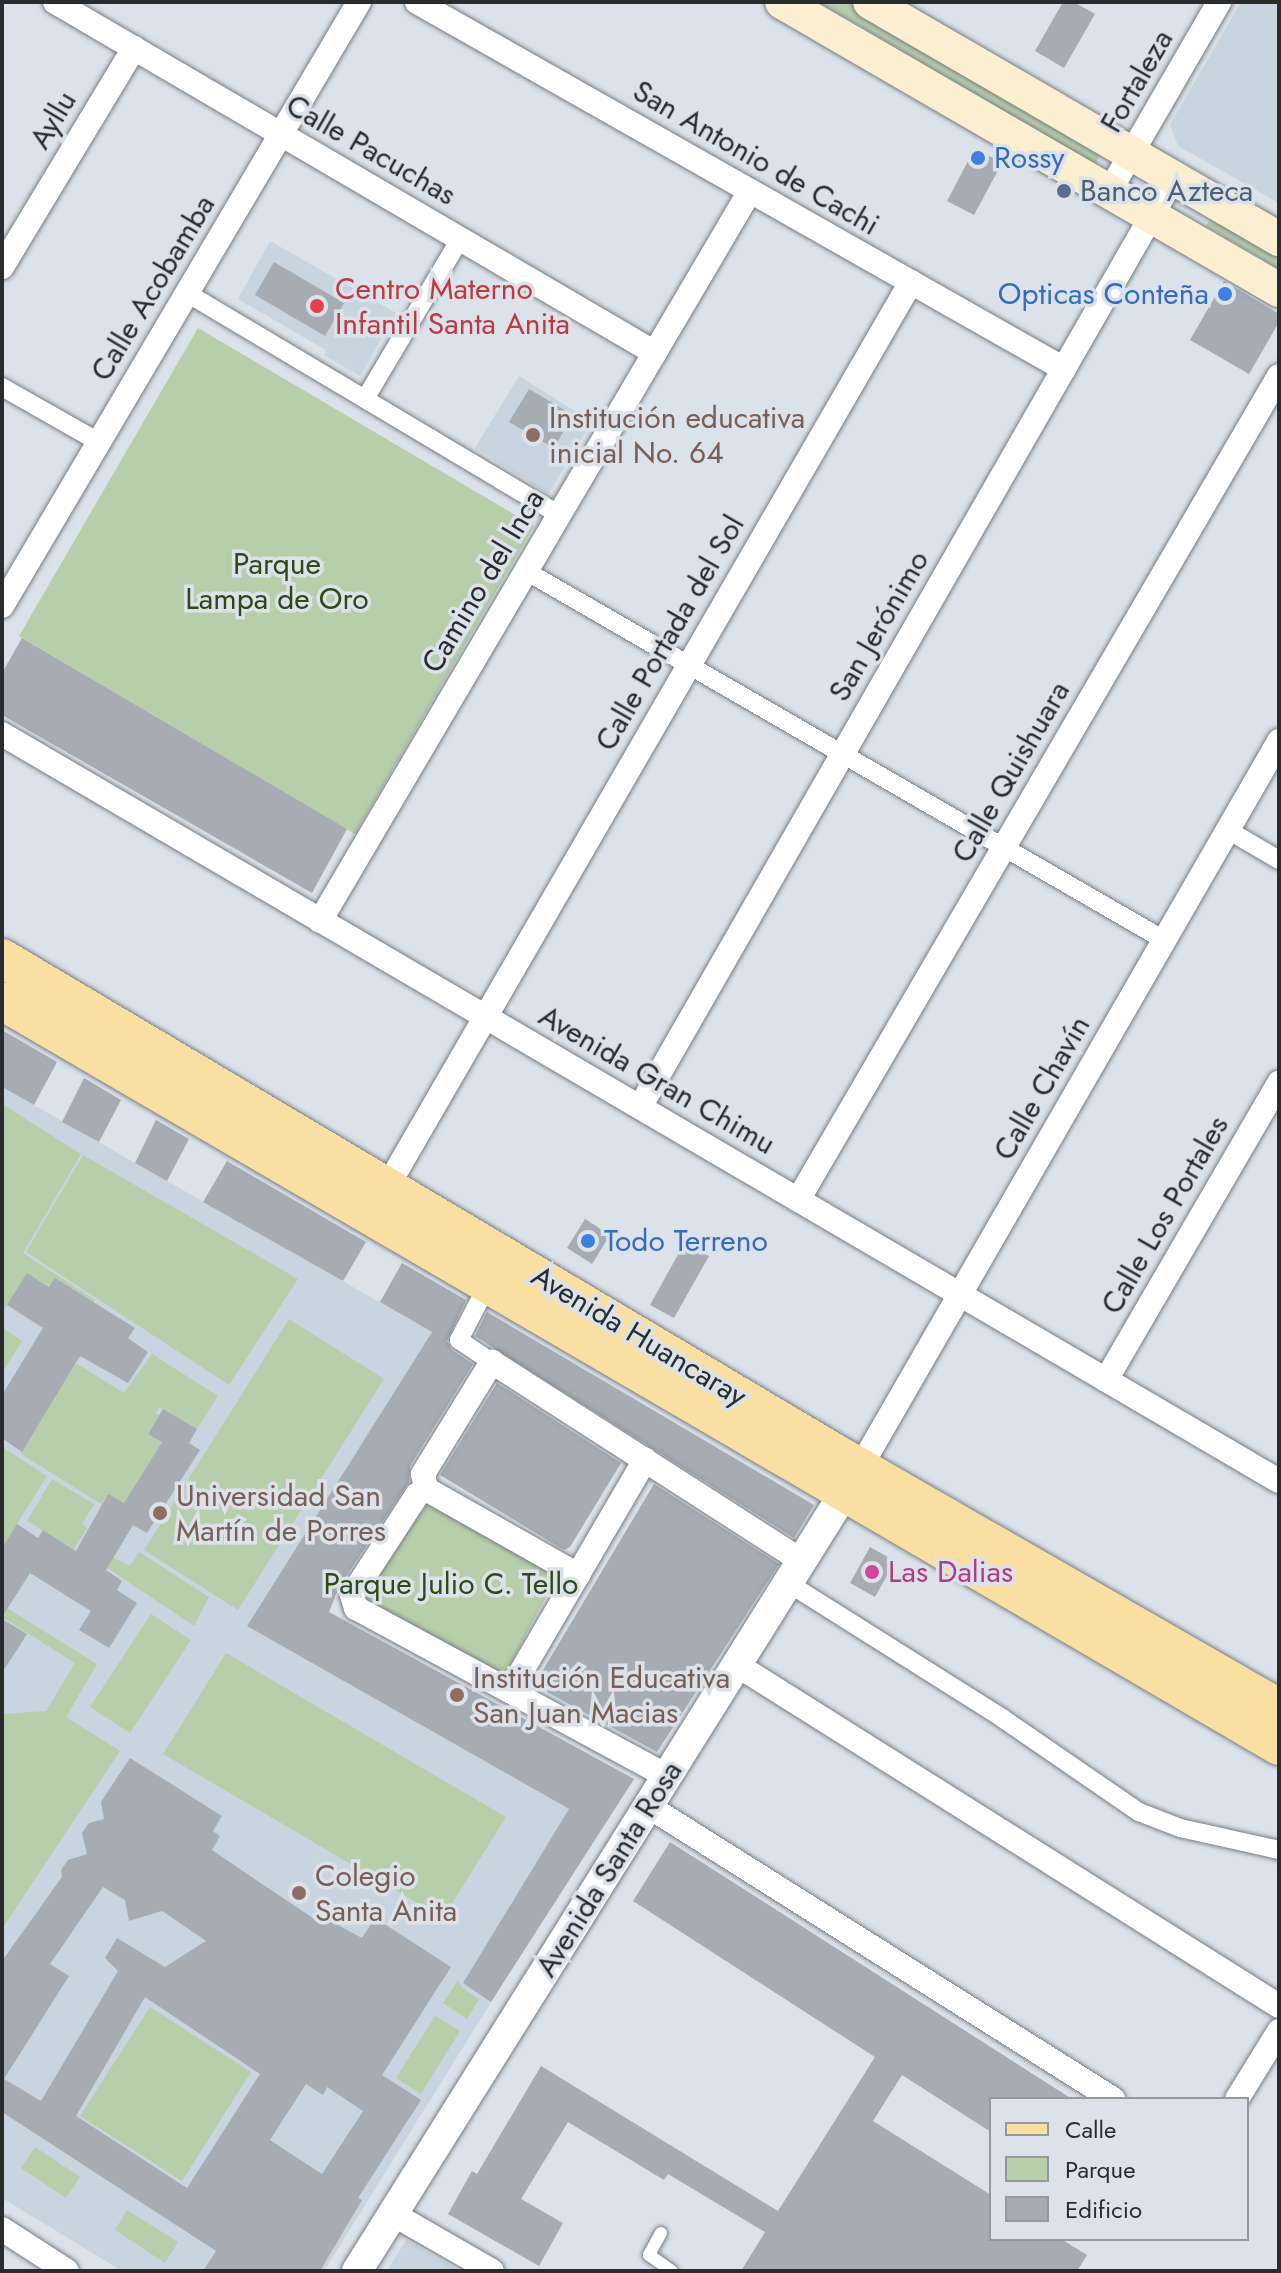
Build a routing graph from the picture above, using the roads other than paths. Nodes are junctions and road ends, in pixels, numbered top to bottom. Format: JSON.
{"nodes":[{"id":1,"x":55,"y":2,"type":"edge"},
{"id":2,"x":359,"y":2,"type":"edge"},
{"id":3,"x":417,"y":2,"type":"edge"},
{"id":4,"x":782,"y":2,"type":"edge"},
{"id":5,"x":870,"y":2,"type":"edge"},
{"id":6,"x":1219,"y":2,"type":"edge"},
{"id":7,"x":134,"y":48,"type":"junction"},
{"id":8,"x":281,"y":135,"type":"junction"},
{"id":9,"x":1133,"y":151,"type":"junction"},
{"id":10,"x":1174,"y":177,"type":"junction"},
{"id":11,"x":750,"y":191,"type":"junction"},
{"id":12,"x":1109,"y":192,"type":"junction"},
{"id":13,"x":1151,"y":216,"type":"junction"},
{"id":14,"x":460,"y":239,"type":"junction"},
{"id":15,"x":1279,"y":239,"type":"edge"},
{"id":16,"x":2,"y":267,"type":"edge"},
{"id":17,"x":911,"y":282,"type":"junction"},
{"id":18,"x":1279,"y":290,"type":"edge"},
{"id":19,"x":187,"y":293,"type":"junction"},
{"id":20,"x":655,"y":353,"type":"junction"},
{"id":21,"x":1064,"y":369,"type":"junction"},
{"id":22,"x":1279,"y":376,"type":"edge"},
{"id":23,"x":2,"y":387,"type":"edge"},
{"id":24,"x":365,"y":399,"type":"junction"},
{"id":25,"x":99,"y":442,"type":"junction"},
{"id":26,"x":559,"y":515,"type":"junction"},
{"id":27,"x":526,"y":571,"type":"junction"},
{"id":28,"x":2,"y":606,"type":"edge"},
{"id":29,"x":688,"y":664,"type":"junction"},
{"id":30,"x":2,"y":734,"type":"edge"},
{"id":31,"x":1279,"y":741,"type":"edge"},
{"id":32,"x":841,"y":755,"type":"junction"},
{"id":33,"x":1228,"y":830,"type":"junction"},
{"id":34,"x":1003,"y":848,"type":"junction"},
{"id":35,"x":1279,"y":860,"type":"edge"},
{"id":36,"x":320,"y":921,"type":"junction"},
{"id":37,"x":1164,"y":940,"type":"junction"},
{"id":38,"x":2,"y":958,"type":"edge"},
{"id":39,"x":2,"y":1001,"type":"edge"},
{"id":40,"x":487,"y":1017,"type":"junction"},
{"id":41,"x":1279,"y":1083,"type":"edge"},
{"id":42,"x":640,"y":1107,"type":"junction"},
{"id":43,"x":387,"y":1187,"type":"junction"},
{"id":44,"x":798,"y":1200,"type":"junction"},
{"id":45,"x":487,"y":1286,"type":"junction"},
{"id":46,"x":960,"y":1295,"type":"junction"},
{"id":47,"x":492,"y":1362,"type":"junction"},
{"id":48,"x":1106,"y":1380,"type":"junction"},
{"id":49,"x":645,"y":1460,"type":"junction"},
{"id":50,"x":1277,"y":1476,"type":"edge"},
{"id":51,"x":852,"y":1481,"type":"junction"},
{"id":52,"x":426,"y":1489,"type":"junction"},
{"id":53,"x":795,"y":1572,"type":"junction"},
{"id":54,"x":578,"y":1575,"type":"junction"},
{"id":55,"x":737,"y":1665,"type":"junction"},
{"id":56,"x":510,"y":1691,"type":"junction"},
{"id":57,"x":1279,"y":1708,"type":"edge"},
{"id":58,"x":1279,"y":1746,"type":"edge"},
{"id":59,"x":667,"y":1776,"type":"junction"},
{"id":60,"x":648,"y":1806,"type":"junction"},
{"id":61,"x":1279,"y":1850,"type":"edge"},
{"id":62,"x":1279,"y":2006,"type":"edge"},
{"id":63,"x":1279,"y":2031,"type":"edge"},
{"id":64,"x":1110,"y":2097,"type":"edge"},
{"id":65,"x":1238,"y":2097,"type":"edge"},
{"id":66,"x":393,"y":2214,"type":"junction"},
{"id":67,"x":2,"y":2229,"type":"edge"},
{"id":68,"x":661,"y":2233,"type":"dead end"},
{"id":69,"x":67,"y":2271,"type":"edge"},
{"id":70,"x":357,"y":2271,"type":"edge"},
{"id":71,"x":492,"y":2271,"type":"edge"},
{"id":72,"x":672,"y":2271,"type":"edge"}],
"edges":[{"from":1,"to":7,"type":"street","name":"Calle Pacuchas"},
{"from":2,"to":8,"type":"street","name":"Calle Acobamba"},
{"from":3,"to":11,"type":"street","name":"San Antonio de Cachi"},
{"from":4,"to":12,"type":"main road"},
{"from":5,"to":9,"type":"main road"},
{"from":6,"to":9,"type":"street","name":"Fortaleza"},
{"from":7,"to":8,"type":"street","name":"Calle Pacuchas"},
{"from":7,"to":16,"type":"street","name":"Ayllu"},
{"from":8,"to":14,"type":"street","name":"Calle Pacuchas"},
{"from":8,"to":19,"type":"street","name":"Calle Acobamba"},
{"from":9,"to":10,"type":"main road"},
{"from":9,"to":12,"type":"street","name":"Fortaleza"},
{"from":10,"to":13,"type":"street","name":"San Jerónimo"},
{"from":10,"to":15,"type":"main road"},
{"from":11,"to":17,"type":"street","name":"San Antonio de Cachi"},
{"from":11,"to":20,"type":"street","name":"Camino del Inca"},
{"from":12,"to":13,"type":"main road"},
{"from":13,"to":18,"type":"main road"},
{"from":13,"to":21,"type":"street","name":"San Jerónimo"},
{"from":14,"to":20,"type":"street","name":"Calle Pacuchas"},
{"from":14,"to":24,"type":"street"},
{"from":17,"to":21,"type":"street","name":"San Antonio de Cachi"},
{"from":17,"to":29,"type":"street","name":"Calle Portada del Sol"},
{"from":19,"to":24,"type":"street"},
{"from":19,"to":25,"type":"street","name":"Calle Acobamba"},
{"from":20,"to":26,"type":"street","name":"Camino del Inca"},
{"from":21,"to":32,"type":"street","name":"San Jerónimo"},
{"from":22,"to":34,"type":"street","name":"Calle Quishuara"},
{"from":23,"to":25,"type":"street"},
{"from":24,"to":26,"type":"street"},
{"from":25,"to":28,"type":"street","name":"Calle Acobamba"},
{"from":26,"to":27,"type":"street","name":"Camino del Inca"},
{"from":27,"to":29,"type":"street"},
{"from":27,"to":36,"type":"street","name":"Camino del Inca"},
{"from":29,"to":32,"type":"street"},
{"from":29,"to":40,"type":"street","name":"Calle Portada del Sol"},
{"from":30,"to":36,"type":"street","name":"Avenida Gran Chimu"},
{"from":31,"to":33,"type":"street","name":"Calle Chavín"},
{"from":32,"to":34,"type":"street"},
{"from":32,"to":42,"type":"street","name":"San Jerónimo"},
{"from":33,"to":35,"type":"street"},
{"from":33,"to":37,"type":"street","name":"Calle Chavín"},
{"from":34,"to":37,"type":"street"},
{"from":34,"to":44,"type":"street","name":"Calle Quishuara"},
{"from":36,"to":40,"type":"street","name":"Avenida Gran Chimu"},
{"from":37,"to":46,"type":"street","name":"Calle Chavín"},
{"from":38,"to":43,"type":"main road","name":"Avenida Huancaray"},
{"from":39,"to":45,"type":"main road","name":"Avenida Huancaray"},
{"from":40,"to":42,"type":"street","name":"Avenida Gran Chimu"},
{"from":40,"to":43,"type":"street","name":"Calle Portada del Sol"},
{"from":41,"to":48,"type":"street","name":"Calle Los Portales"},
{"from":42,"to":44,"type":"street","name":"Avenida Gran Chimu"},
{"from":43,"to":51,"type":"main road","name":"Avenida Huancaray"},
{"from":44,"to":46,"type":"street","name":"Avenida Gran Chimu"},
{"from":45,"to":47,"type":"street"},
{"from":45,"to":51,"type":"main road","name":"Avenida Huancaray"},
{"from":46,"to":48,"type":"street","name":"Avenida Gran Chimu"},
{"from":46,"to":51,"type":"street","name":"Calle Chavín"},
{"from":47,"to":49,"type":"street"},
{"from":47,"to":52,"type":"street"},
{"from":48,"to":50,"type":"street","name":"Avenida Gran Chimu"},
{"from":49,"to":53,"type":"street"},
{"from":49,"to":54,"type":"street"},
{"from":51,"to":53,"type":"street","name":"Avenida Santa Rosa"},
{"from":51,"to":57,"type":"main road","name":"Avenida Huancaray"},
{"from":51,"to":58,"type":"main road","name":"Avenida Huancaray"},
{"from":52,"to":54,"type":"street"},
{"from":52,"to":56,"type":"street"},
{"from":53,"to":55,"type":"street","name":"Avenida Santa Rosa"},
{"from":53,"to":61,"type":"street"},
{"from":54,"to":56,"type":"street"},
{"from":55,"to":59,"type":"street","name":"Avenida Santa Rosa"},
{"from":55,"to":62,"type":"street"},
{"from":56,"to":59,"type":"street"},
{"from":59,"to":60,"type":"street","name":"Avenida Santa Rosa"},
{"from":60,"to":64,"type":"street"},
{"from":60,"to":66,"type":"street","name":"Avenida Santa Rosa"},
{"from":63,"to":65,"type":"street"},
{"from":66,"to":70,"type":"street","name":"Avenida Santa Rosa"},
{"from":66,"to":71,"type":"street"},
{"from":67,"to":69,"type":"street"},
{"from":68,"to":72,"type":"lane"}]}
